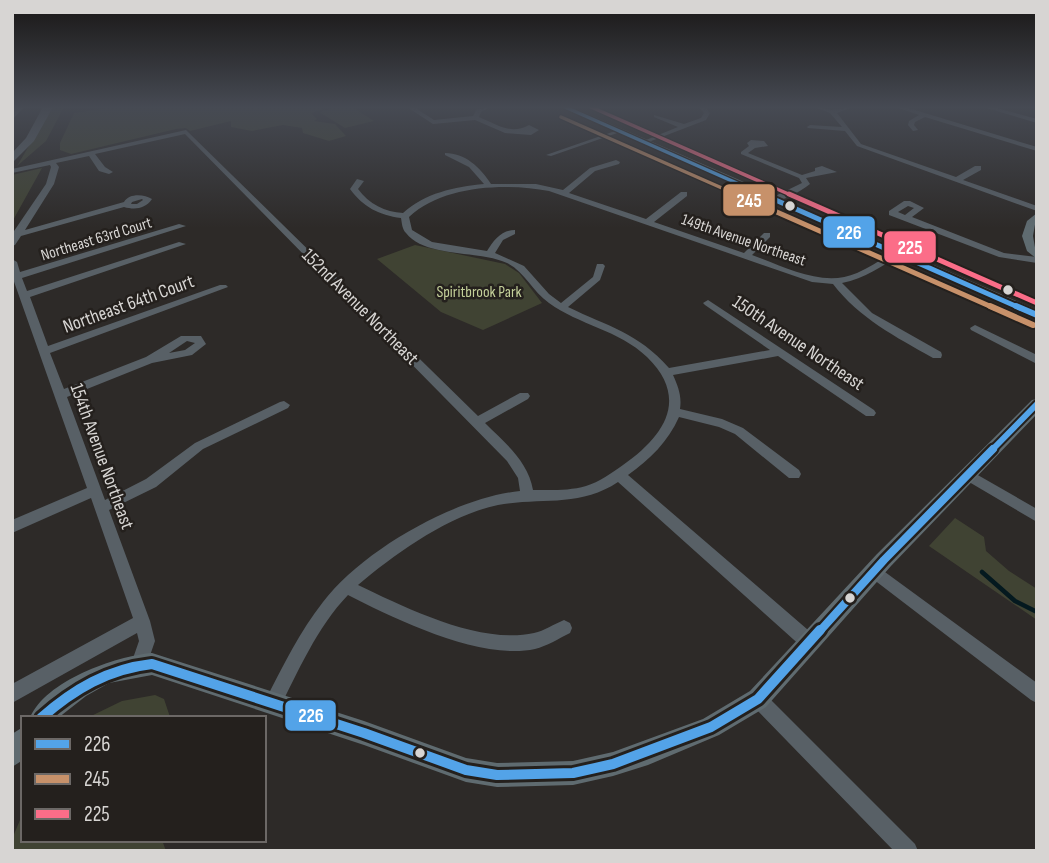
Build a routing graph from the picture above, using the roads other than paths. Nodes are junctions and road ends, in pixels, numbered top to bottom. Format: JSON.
{"nodes":[{"id":1,"x":111,"y":147,"type":"edge"},
{"id":2,"x":203,"y":147,"type":"edge"},
{"id":3,"x":572,"y":147,"type":"edge"},
{"id":4,"x":664,"y":147,"type":"edge"},
{"id":5,"x":751,"y":147,"type":"edge"},
{"id":6,"x":865,"y":147,"type":"edge"},
{"id":7,"x":91,"y":152,"type":"junction"},
{"id":8,"x":447,"y":153,"type":"dead end"},
{"id":9,"x":549,"y":155,"type":"dead end"},
{"id":10,"x":52,"y":162,"type":"junction"},
{"id":11,"x":617,"y":162,"type":"dead end"},
{"id":12,"x":978,"y":168,"type":"dead end"},
{"id":13,"x":12,"y":172,"type":"edge"},
{"id":14,"x":109,"y":172,"type":"dead end"},
{"id":15,"x":820,"y":172,"type":"dead end"},
{"id":16,"x":802,"y":177,"type":"junction"},
{"id":17,"x":957,"y":180,"type":"junction"},
{"id":18,"x":360,"y":181,"type":"dead end"},
{"id":19,"x":489,"y":187,"type":"junction"},
{"id":20,"x":564,"y":193,"type":"junction"},
{"id":21,"x":684,"y":194,"type":"dead end"},
{"id":22,"x":779,"y":198,"type":"junction"},
{"id":23,"x":126,"y":204,"type":"dead end"},
{"id":24,"x":1037,"y":209,"type":"edge"},
{"id":25,"x":405,"y":216,"type":"junction"},
{"id":26,"x":1037,"y":216,"type":"edge"},
{"id":27,"x":906,"y":218,"type":"dead end"},
{"id":28,"x":648,"y":222,"type":"junction"},
{"id":29,"x":182,"y":226,"type":"dead end"},
{"id":30,"x":1037,"y":228,"type":"edge"},
{"id":31,"x":512,"y":232,"type":"dead end"},
{"id":32,"x":767,"y":234,"type":"dead end"},
{"id":33,"x":14,"y":239,"type":"edge"},
{"id":34,"x":182,"y":244,"type":"dead end"},
{"id":35,"x":1037,"y":244,"type":"edge"},
{"id":36,"x":899,"y":251,"type":"junction"},
{"id":37,"x":490,"y":254,"type":"junction"},
{"id":38,"x":745,"y":257,"type":"junction"},
{"id":39,"x":1037,"y":258,"type":"edge"},
{"id":40,"x":12,"y":262,"type":"edge"},
{"id":41,"x":600,"y":266,"type":"dead end"},
{"id":42,"x":18,"y":276,"type":"junction"},
{"id":43,"x":836,"y":282,"type":"junction"},
{"id":44,"x":223,"y":287,"type":"dead end"},
{"id":45,"x":26,"y":295,"type":"junction"},
{"id":46,"x":708,"y":303,"type":"dead end"},
{"id":47,"x":562,"y":307,"type":"junction"},
{"id":48,"x":1037,"y":307,"type":"edge"},
{"id":49,"x":1037,"y":315,"type":"edge"},
{"id":50,"x":975,"y":328,"type":"dead end"},
{"id":51,"x":46,"y":352,"type":"junction"},
{"id":52,"x":780,"y":352,"type":"junction"},
{"id":53,"x":937,"y":355,"type":"dead end"},
{"id":54,"x":150,"y":360,"type":"dead end"},
{"id":55,"x":1037,"y":360,"type":"edge"},
{"id":56,"x":666,"y":372,"type":"junction"},
{"id":57,"x":61,"y":395,"type":"junction"},
{"id":58,"x":524,"y":397,"type":"dead end"},
{"id":59,"x":1037,"y":404,"type":"edge"},
{"id":60,"x":284,"y":405,"type":"dead end"},
{"id":61,"x":675,"y":412,"type":"junction"},
{"id":62,"x":870,"y":413,"type":"dead end"},
{"id":63,"x":477,"y":422,"type":"junction"},
{"id":64,"x":794,"y":474,"type":"dead end"},
{"id":65,"x":619,"y":475,"type":"junction"},
{"id":66,"x":969,"y":475,"type":"junction"},
{"id":67,"x":95,"y":490,"type":"junction"},
{"id":68,"x":527,"y":496,"type":"junction"},
{"id":69,"x":101,"y":508,"type":"junction"},
{"id":70,"x":1037,"y":516,"type":"edge"},
{"id":71,"x":12,"y":527,"type":"edge"},
{"id":72,"x":874,"y":571,"type":"junction"},
{"id":73,"x":346,"y":586,"type":"junction"},
{"id":74,"x":142,"y":621,"type":"junction"},
{"id":75,"x":564,"y":628,"type":"dead end"},
{"id":76,"x":809,"y":642,"type":"junction"},
{"id":77,"x":139,"y":664,"type":"junction"},
{"id":78,"x":1037,"y":694,"type":"edge"},
{"id":79,"x":12,"y":695,"type":"edge"},
{"id":80,"x":758,"y":699,"type":"junction"},
{"id":81,"x":272,"y":705,"type":"junction"},
{"id":82,"x":44,"y":716,"type":"edge"},
{"id":83,"x":908,"y":851,"type":"edge"}],
"edges":[{"from":1,"to":7,"type":"street","name":"152nd Avenue Northeast"},
{"from":2,"to":63,"type":"street","name":"152nd Avenue Northeast"},
{"from":3,"to":9,"type":"street"},
{"from":4,"to":22,"type":"main road"},
{"from":5,"to":16,"type":"street"},
{"from":6,"to":17,"type":"street"},
{"from":7,"to":10,"type":"street"},
{"from":7,"to":14,"type":"street"},
{"from":8,"to":19,"type":"street"},
{"from":10,"to":13,"type":"street"},
{"from":10,"to":33,"type":"street"},
{"from":11,"to":20,"type":"street"},
{"from":12,"to":17,"type":"street"},
{"from":15,"to":16,"type":"street"},
{"from":16,"to":22,"type":"street"},
{"from":17,"to":24,"type":"street"},
{"from":18,"to":25,"type":"street"},
{"from":19,"to":20,"type":"street","name":"149th Avenue Northeast"},
{"from":19,"to":25,"type":"street","name":"149th Avenue Northeast"},
{"from":20,"to":28,"type":"street","name":"149th Avenue Northeast"},
{"from":21,"to":28,"type":"street"},
{"from":22,"to":36,"type":"main road"},
{"from":23,"to":33,"type":"street"},
{"from":25,"to":37,"type":"street"},
{"from":26,"to":39,"type":"main road"},
{"from":27,"to":39,"type":"street"},
{"from":28,"to":38,"type":"street","name":"149th Avenue Northeast"},
{"from":29,"to":42,"type":"street","name":"Northeast 63rd Court"},
{"from":30,"to":35,"type":"main road"},
{"from":31,"to":37,"type":"street"},
{"from":32,"to":38,"type":"street"},
{"from":34,"to":45,"type":"street"},
{"from":36,"to":43,"type":"street"},
{"from":36,"to":48,"type":"main road"},
{"from":36,"to":49,"type":"main road"},
{"from":37,"to":47,"type":"street"},
{"from":38,"to":43,"type":"street","name":"149th Avenue Northeast"},
{"from":40,"to":42,"type":"street","name":"154th Avenue Northeast"},
{"from":41,"to":47,"type":"street"},
{"from":42,"to":45,"type":"street","name":"154th Avenue Northeast"},
{"from":43,"to":53,"type":"street"},
{"from":44,"to":51,"type":"street","name":"Northeast 64th Court"},
{"from":45,"to":51,"type":"street","name":"154th Avenue Northeast"},
{"from":46,"to":52,"type":"street","name":"150th Avenue Northeast"},
{"from":47,"to":56,"type":"street"},
{"from":50,"to":55,"type":"street"},
{"from":51,"to":57,"type":"street","name":"154th Avenue Northeast"},
{"from":52,"to":56,"type":"street"},
{"from":52,"to":62,"type":"street","name":"150th Avenue Northeast"},
{"from":54,"to":57,"type":"street"},
{"from":56,"to":61,"type":"street"},
{"from":57,"to":67,"type":"street","name":"154th Avenue Northeast"},
{"from":58,"to":63,"type":"street"},
{"from":59,"to":66,"type":"main road"},
{"from":60,"to":69,"type":"street"},
{"from":61,"to":64,"type":"street"},
{"from":61,"to":65,"type":"street"},
{"from":63,"to":68,"type":"street","name":"152nd Avenue Northeast"},
{"from":65,"to":68,"type":"street"},
{"from":65,"to":76,"type":"street"},
{"from":66,"to":70,"type":"street"},
{"from":66,"to":72,"type":"main road"},
{"from":67,"to":69,"type":"street","name":"154th Avenue Northeast"},
{"from":67,"to":71,"type":"street"},
{"from":68,"to":73,"type":"street"},
{"from":69,"to":74,"type":"street","name":"154th Avenue Northeast"},
{"from":72,"to":76,"type":"main road"},
{"from":72,"to":78,"type":"street"},
{"from":73,"to":75,"type":"street"},
{"from":73,"to":81,"type":"street"},
{"from":74,"to":77,"type":"street","name":"154th Avenue Northeast"},
{"from":74,"to":79,"type":"street"},
{"from":76,"to":80,"type":"main road"},
{"from":77,"to":81,"type":"main road"},
{"from":77,"to":82,"type":"main road"},
{"from":80,"to":81,"type":"main road"},
{"from":80,"to":83,"type":"street"}]}
